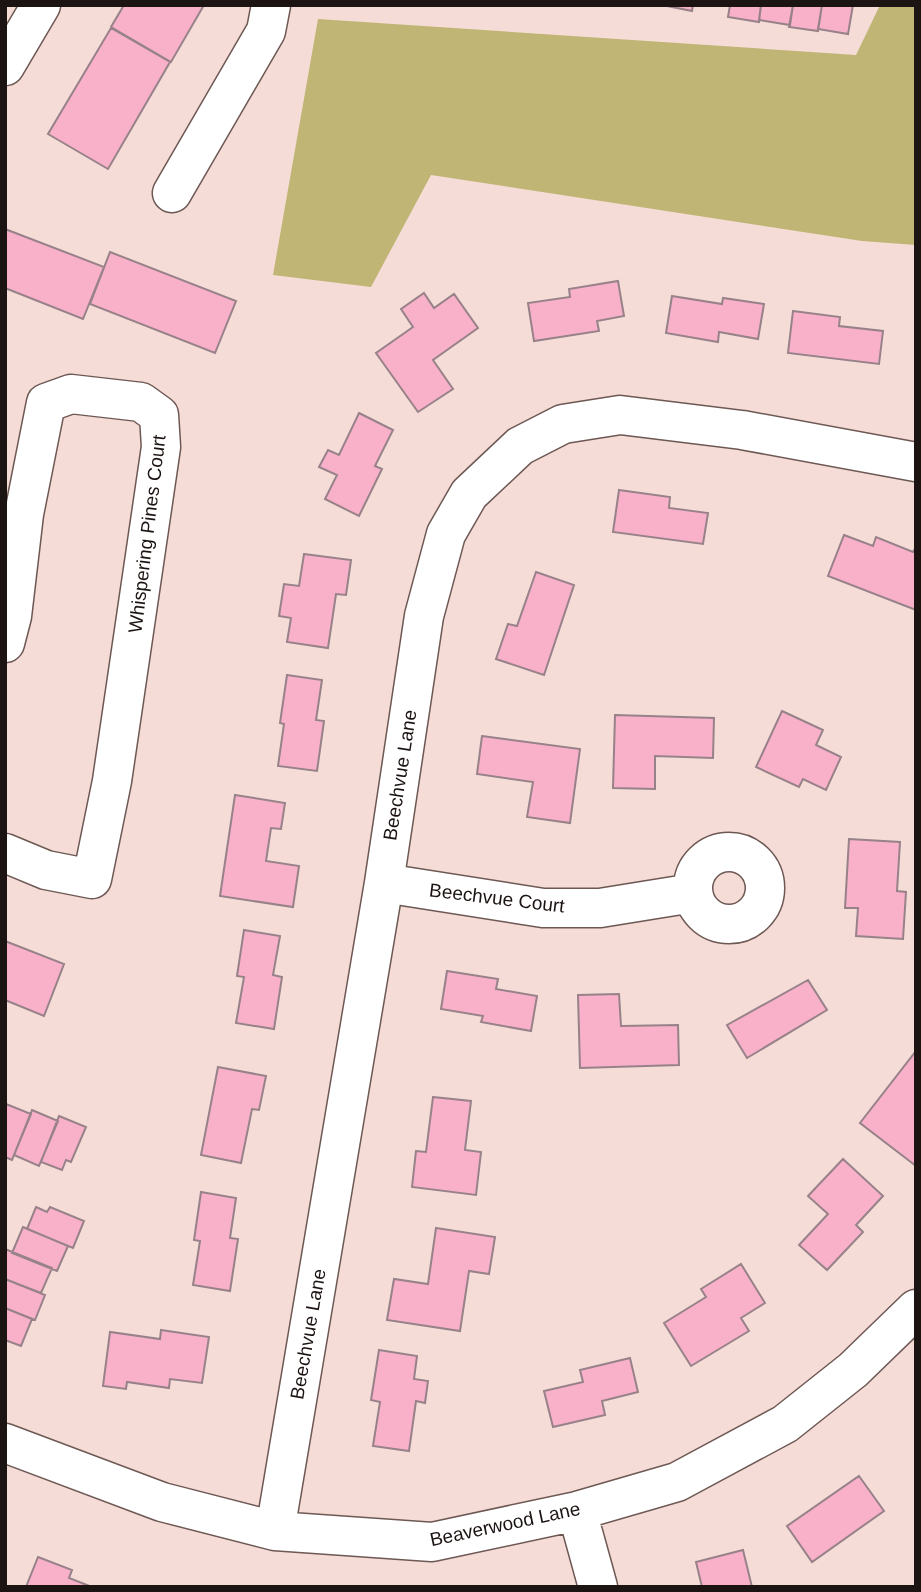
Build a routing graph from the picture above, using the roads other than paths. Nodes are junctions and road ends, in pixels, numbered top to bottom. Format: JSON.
{"nodes":[{"id":1,"x":41,"y":5,"type":"edge"},
{"id":2,"x":271,"y":5,"type":"edge"},
{"id":3,"x":5,"y":66,"type":"edge"},
{"id":4,"x":172,"y":193,"type":"dead end"},
{"id":5,"x":916,"y":462,"type":"edge"},
{"id":6,"x":5,"y":643,"type":"edge"},
{"id":7,"x":5,"y":853,"type":"edge"},
{"id":8,"x":384,"y":883,"type":"junction"},
{"id":9,"x":693,"y":893,"type":"dead end"},
{"id":10,"x":916,"y":1309,"type":"edge"},
{"id":11,"x":5,"y":1443,"type":"edge"},
{"id":12,"x":577,"y":1511,"type":"junction"},
{"id":13,"x":275,"y":1531,"type":"junction"},
{"id":14,"x":598,"y":1587,"type":"edge"}],
"edges":[{"from":1,"to":3,"type":"street"},
{"from":2,"to":4,"type":"street"},
{"from":5,"to":8,"type":"street","name":"Beechvue Lane"},
{"from":6,"to":7,"type":"street","name":"Whispering Pines Court"},
{"from":8,"to":9,"type":"street","name":"Beechvue Court"},
{"from":8,"to":13,"type":"street","name":"Beechvue Lane"},
{"from":10,"to":12,"type":"street","name":"Beaverwood Lane"},
{"from":11,"to":13,"type":"street","name":"Beaverwood Lane"},
{"from":12,"to":13,"type":"street","name":"Beaverwood Lane"},
{"from":12,"to":14,"type":"street"}]}
